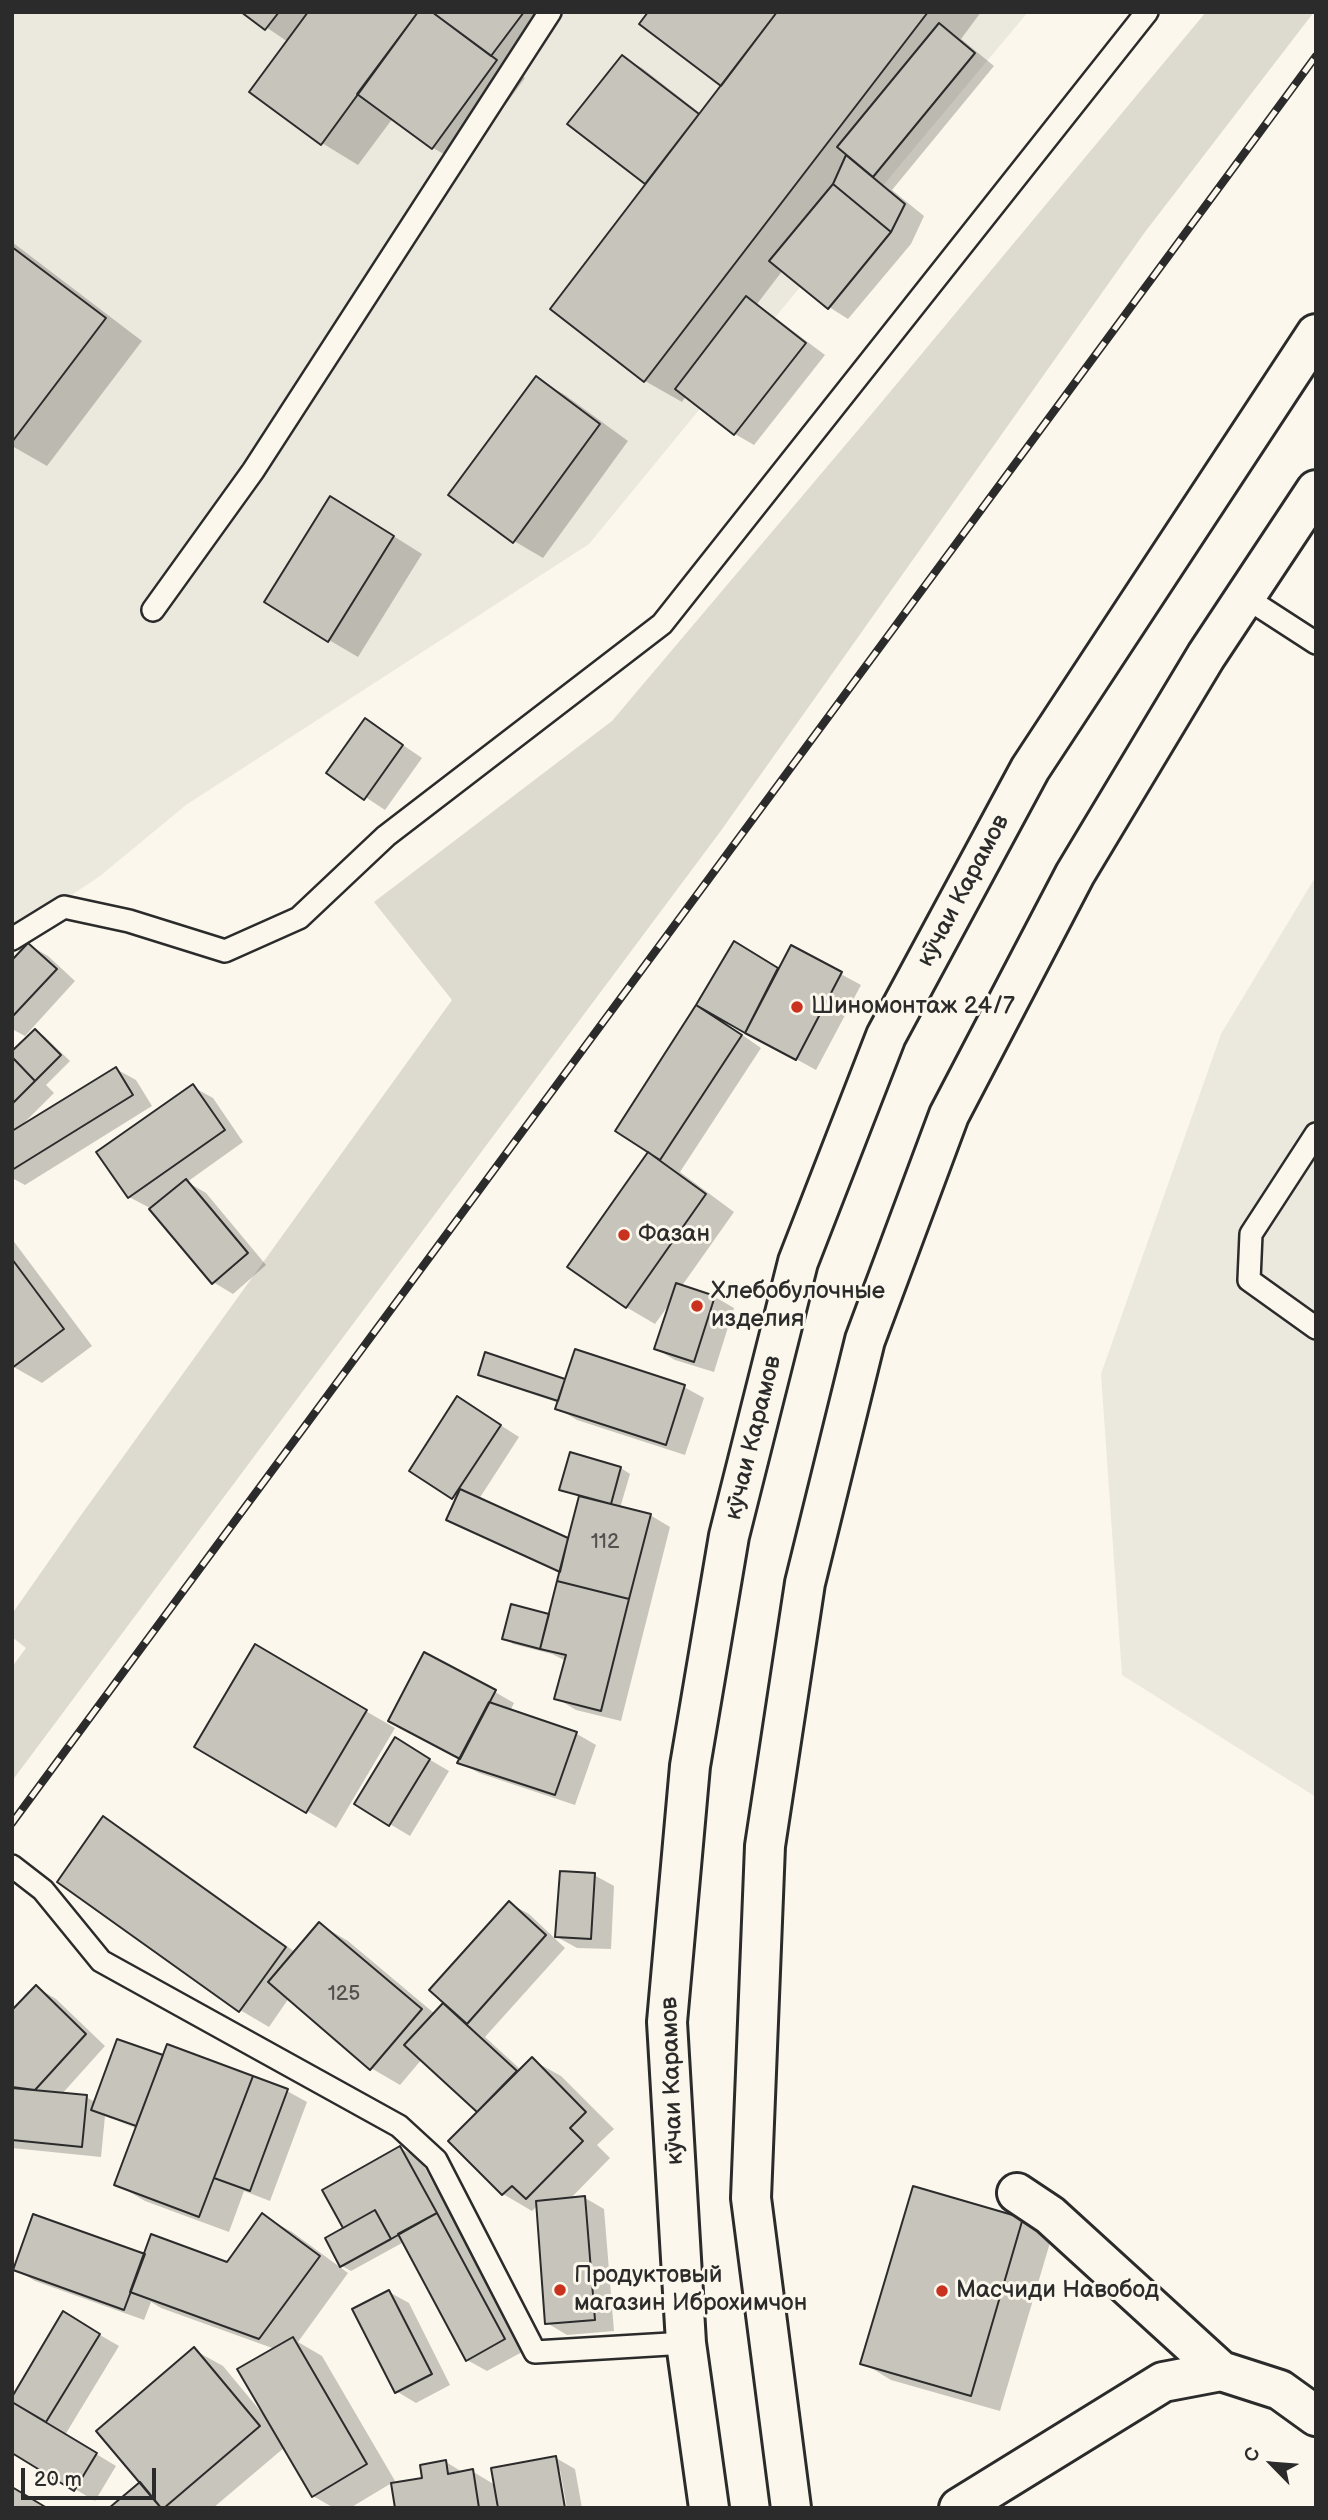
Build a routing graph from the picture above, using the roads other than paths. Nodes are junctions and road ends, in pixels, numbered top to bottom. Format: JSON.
{"nodes":[{"id":1,"x":550,"y":12,"type":"edge"},
{"id":2,"x":1147,"y":12,"type":"edge"},
{"id":3,"x":1316,"y":334,"type":"edge"},
{"id":4,"x":1316,"y":491,"type":"edge"},
{"id":5,"x":1245,"y":597,"type":"junction"},
{"id":6,"x":153,"y":610,"type":"dead end"},
{"id":7,"x":1316,"y":643,"type":"edge"},
{"id":8,"x":12,"y":939,"type":"edge"},
{"id":9,"x":1316,"y":1134,"type":"edge"},
{"id":10,"x":1316,"y":1328,"type":"edge"},
{"id":11,"x":12,"y":1867,"type":"edge"},
{"id":12,"x":1017,"y":2193,"type":"dead end"},
{"id":13,"x":686,"y":2343,"type":"junction"},
{"id":14,"x":1221,"y":2371,"type":"junction"},
{"id":15,"x":1316,"y":2416,"type":"edge"},
{"id":16,"x":968,"y":2505,"type":"edge"},
{"id":17,"x":709,"y":2508,"type":"edge"},
{"id":18,"x":792,"y":2508,"type":"edge"}],
"edges":[{"from":1,"to":6,"type":"lane"},
{"from":2,"to":8,"type":"lane"},
{"from":3,"to":13,"type":"main road","name":"кӯчаи Карамов"},
{"from":4,"to":5,"type":"main road"},
{"from":5,"to":7,"type":"lane"},
{"from":5,"to":18,"type":"main road"},
{"from":9,"to":10,"type":"lane"},
{"from":11,"to":13,"type":"lane"},
{"from":12,"to":14,"type":"main road"},
{"from":13,"to":17,"type":"main road","name":"кӯчаи Карамов"},
{"from":14,"to":15,"type":"main road"},
{"from":14,"to":16,"type":"main road"}]}
